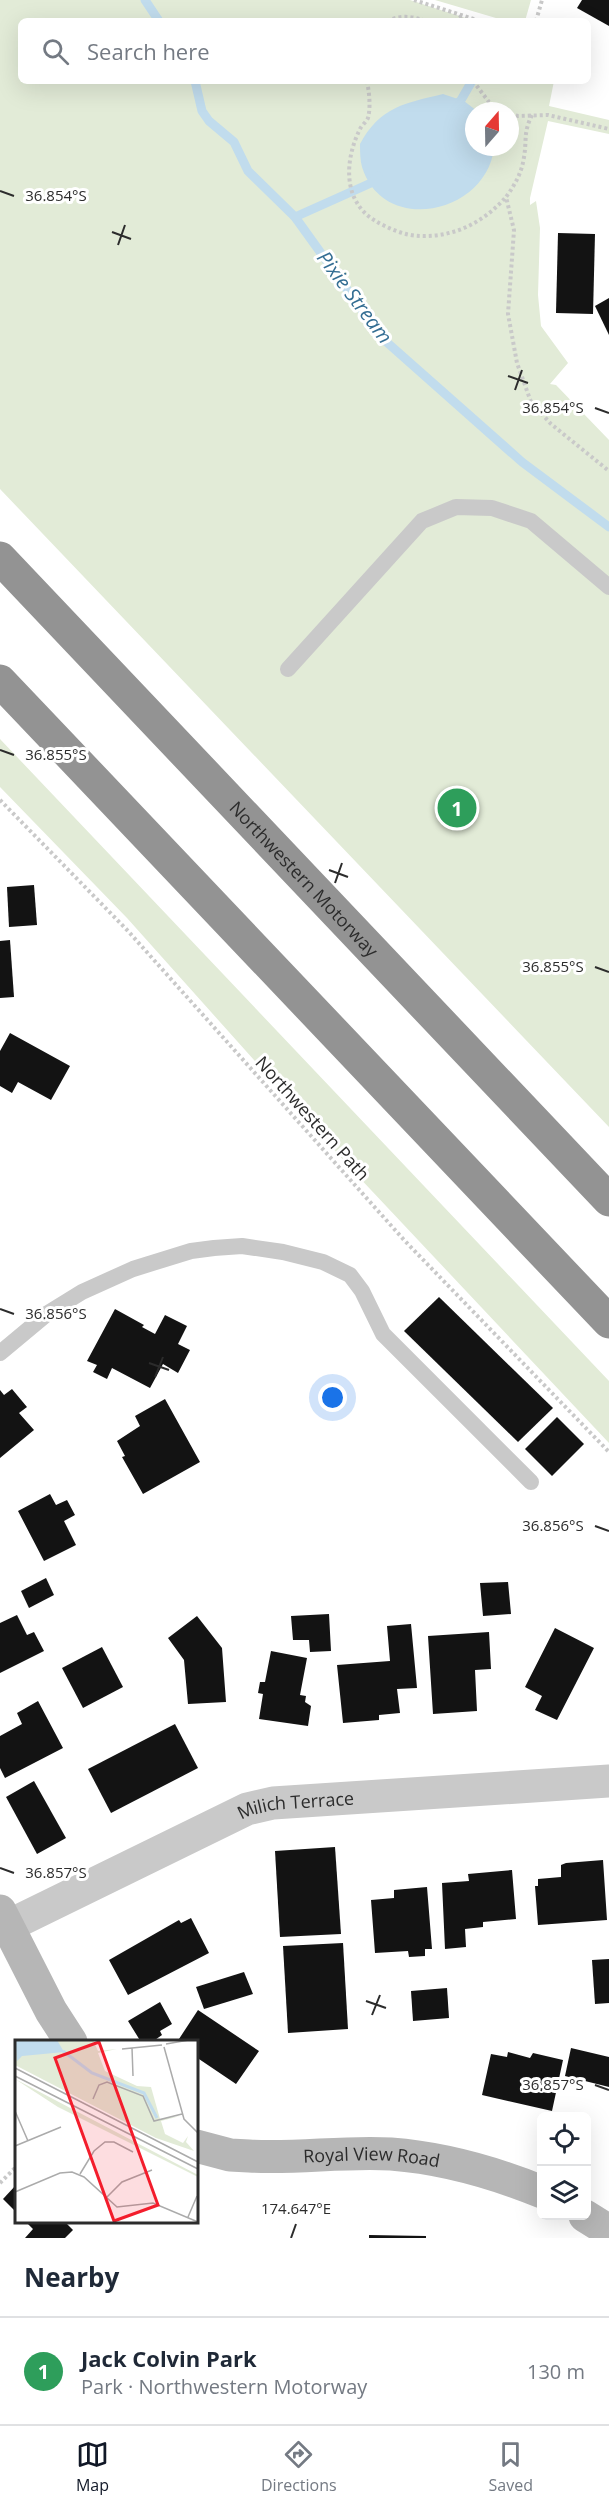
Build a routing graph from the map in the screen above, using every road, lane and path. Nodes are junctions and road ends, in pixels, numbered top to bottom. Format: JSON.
{"nodes":[{"id":1,"x":414,"y":0,"type":"edge"},
{"id":2,"x":542,"y":0,"type":"edge"},
{"id":3,"x":463,"y":15,"type":"junction"},
{"id":4,"x":394,"y":18,"type":"edge"},
{"id":5,"x":416,"y":18,"type":"edge"},
{"id":6,"x":458,"y":18,"type":"edge"},
{"id":7,"x":472,"y":18,"type":"edge"},
{"id":8,"x":537,"y":18,"type":"edge"},
{"id":9,"x":368,"y":84,"type":"edge"},
{"id":10,"x":475,"y":84,"type":"edge"},
{"id":11,"x":489,"y":102,"type":"edge"},
{"id":12,"x":519,"y":114,"type":"edge"},
{"id":13,"x":532,"y":115,"type":"junction"},
{"id":14,"x":609,"y":129,"type":"edge"},
{"id":15,"x":506,"y":197,"type":"junction"},
{"id":16,"x":609,"y":471,"type":"edge"},
{"id":17,"x":0,"y":558,"type":"edge"},
{"id":18,"x":609,"y":587,"type":"edge"},
{"id":19,"x":288,"y":669,"type":"dead end"},
{"id":20,"x":0,"y":681,"type":"edge"},
{"id":21,"x":0,"y":800,"type":"edge"},
{"id":22,"x":609,"y":1200,"type":"edge"},
{"id":23,"x":609,"y":1322,"type":"edge"},
{"id":24,"x":0,"y":1353,"type":"edge"},
{"id":25,"x":609,"y":1452,"type":"edge"},
{"id":26,"x":531,"y":1482,"type":"dead end"},
{"id":27,"x":609,"y":1781,"type":"edge"},
{"id":28,"x":4,"y":1918,"type":"edge"},
{"id":29,"x":70,"y":2040,"type":"edge"},
{"id":30,"x":198,"y":2146,"type":"edge"},
{"id":31,"x":15,"y":2168,"type":"edge"},
{"id":32,"x":0,"y":2183,"type":"edge"},
{"id":33,"x":537,"y":2190,"type":"edge"},
{"id":34,"x":591,"y":2220,"type":"edge"},
{"id":35,"x":609,"y":2231,"type":"edge"}],
"edges":[{"from":1,"to":3,"type":"path"},
{"from":2,"to":8,"type":"path"},
{"from":3,"to":6,"type":"path"},
{"from":3,"to":7,"type":"path"},
{"from":4,"to":5,"type":"path"},
{"from":9,"to":15,"type":"path"},
{"from":10,"to":11,"type":"path"},
{"from":12,"to":13,"type":"path"},
{"from":13,"to":14,"type":"path"},
{"from":13,"to":15,"type":"path"},
{"from":15,"to":16,"type":"path"},
{"from":17,"to":22,"type":"highway","name":"Northwestern Motorway"},
{"from":18,"to":19,"type":"lane"},
{"from":20,"to":23,"type":"highway"},
{"from":21,"to":25,"type":"path","name":"Northwestern Path"},
{"from":24,"to":26,"type":"lane"},
{"from":27,"to":28,"type":"street","name":"Milich Terrace"},
{"from":28,"to":29,"type":"street"},
{"from":30,"to":33,"type":"street","name":"Royal View Road"},
{"from":31,"to":32,"type":"path"},
{"from":34,"to":35,"type":"street"}]}
